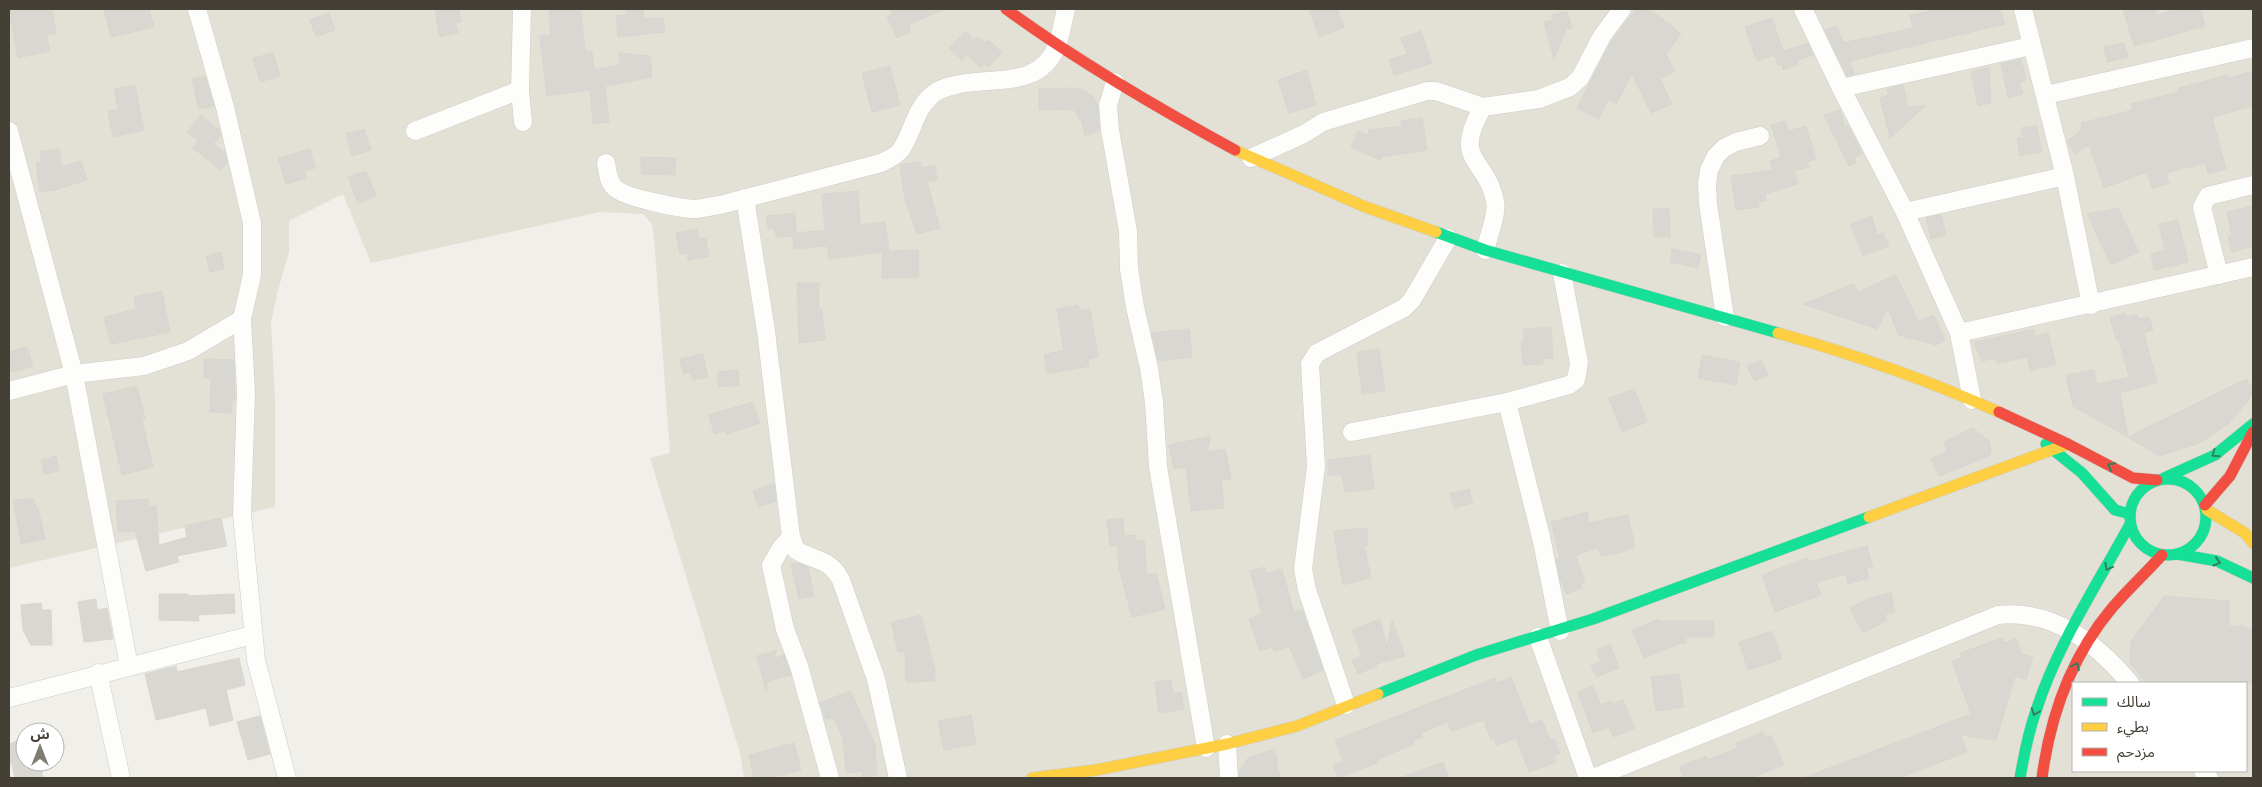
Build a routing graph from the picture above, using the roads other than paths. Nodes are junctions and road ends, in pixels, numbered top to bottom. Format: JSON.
{"nodes":[{"id":1,"x":197,"y":9,"type":"edge"},
{"id":2,"x":522,"y":9,"type":"edge"},
{"id":3,"x":1006,"y":9,"type":"edge"},
{"id":4,"x":1066,"y":9,"type":"edge"},
{"id":5,"x":1622,"y":9,"type":"edge"},
{"id":6,"x":1803,"y":9,"type":"edge"},
{"id":7,"x":2023,"y":9,"type":"edge"},
{"id":8,"x":1057,"y":46,"type":"junction"},
{"id":9,"x":2031,"y":46,"type":"junction"},
{"id":10,"x":2253,"y":48,"type":"edge"},
{"id":11,"x":1115,"y":82,"type":"junction"},
{"id":12,"x":1841,"y":88,"type":"junction"},
{"id":13,"x":520,"y":90,"type":"junction"},
{"id":14,"x":2046,"y":96,"type":"junction"},
{"id":15,"x":1483,"y":107,"type":"junction"},
{"id":16,"x":523,"y":122,"type":"dead end"},
{"id":17,"x":9,"y":131,"type":"edge"},
{"id":18,"x":415,"y":131,"type":"dead end"},
{"id":19,"x":1760,"y":136,"type":"dead end"},
{"id":20,"x":1251,"y":158,"type":"junction"},
{"id":21,"x":606,"y":163,"type":"dead end"},
{"id":22,"x":2065,"y":176,"type":"junction"},
{"id":23,"x":2253,"y":185,"type":"edge"},
{"id":24,"x":745,"y":198,"type":"junction"},
{"id":25,"x":1905,"y":212,"type":"junction"},
{"id":26,"x":1448,"y":238,"type":"junction"},
{"id":27,"x":1485,"y":250,"type":"junction"},
{"id":28,"x":2253,"y":267,"type":"edge"},
{"id":29,"x":1562,"y":273,"type":"junction"},
{"id":30,"x":2219,"y":275,"type":"junction"},
{"id":31,"x":2091,"y":304,"type":"junction"},
{"id":32,"x":1725,"y":317,"type":"junction"},
{"id":33,"x":242,"y":319,"type":"junction"},
{"id":34,"x":1959,"y":333,"type":"junction"},
{"id":35,"x":74,"y":374,"type":"junction"},
{"id":36,"x":9,"y":391,"type":"edge"},
{"id":37,"x":1972,"y":400,"type":"junction"},
{"id":38,"x":1507,"y":402,"type":"junction"},
{"id":39,"x":2024,"y":423,"type":"junction"},
{"id":40,"x":2253,"y":424,"type":"edge"},
{"id":41,"x":1352,"y":432,"type":"dead end"},
{"id":42,"x":2253,"y":432,"type":"edge"},
{"id":43,"x":2068,"y":444,"type":"junction"},
{"id":44,"x":2053,"y":450,"type":"junction"},
{"id":45,"x":2160,"y":479,"type":"junction"},
{"id":46,"x":2206,"y":508,"type":"junction"},
{"id":47,"x":2130,"y":519,"type":"junction"},
{"id":48,"x":791,"y":537,"type":"junction"},
{"id":49,"x":2253,"y":543,"type":"edge"},
{"id":50,"x":2177,"y":554,"type":"junction"},
{"id":51,"x":2162,"y":555,"type":"junction"},
{"id":52,"x":2253,"y":578,"type":"edge"},
{"id":53,"x":1560,"y":631,"type":"junction"},
{"id":54,"x":2070,"y":631,"type":"junction"},
{"id":55,"x":252,"y":634,"type":"junction"},
{"id":56,"x":1538,"y":637,"type":"junction"},
{"id":57,"x":2088,"y":641,"type":"junction"},
{"id":58,"x":129,"y":666,"type":"junction"},
{"id":59,"x":98,"y":673,"type":"junction"},
{"id":60,"x":2129,"y":682,"type":"edge"},
{"id":61,"x":9,"y":698,"type":"edge"},
{"id":62,"x":1346,"y":705,"type":"junction"},
{"id":63,"x":1227,"y":744,"type":"junction"},
{"id":64,"x":1206,"y":748,"type":"junction"},
{"id":65,"x":121,"y":778,"type":"edge"},
{"id":66,"x":287,"y":778,"type":"edge"},
{"id":67,"x":830,"y":778,"type":"edge"},
{"id":68,"x":898,"y":778,"type":"edge"},
{"id":69,"x":1032,"y":778,"type":"edge"},
{"id":70,"x":1229,"y":778,"type":"edge"},
{"id":71,"x":1588,"y":778,"type":"edge"},
{"id":72,"x":1593,"y":778,"type":"edge"},
{"id":73,"x":2020,"y":778,"type":"edge"},
{"id":74,"x":2042,"y":778,"type":"edge"}],
"edges":[{"from":1,"to":33,"type":"street"},
{"from":2,"to":13,"type":"street"},
{"from":3,"to":8,"type":"main road"},
{"from":4,"to":8,"type":"street"},
{"from":5,"to":15,"type":"street"},
{"from":6,"to":12,"type":"street"},
{"from":7,"to":9,"type":"street"},
{"from":8,"to":11,"type":"main road"},
{"from":8,"to":24,"type":"street"},
{"from":9,"to":12,"type":"street"},
{"from":9,"to":14,"type":"street"},
{"from":10,"to":14,"type":"street"},
{"from":11,"to":20,"type":"main road"},
{"from":11,"to":64,"type":"street"},
{"from":12,"to":25,"type":"street"},
{"from":13,"to":16,"type":"street"},
{"from":13,"to":18,"type":"street"},
{"from":14,"to":22,"type":"street"},
{"from":15,"to":20,"type":"street"},
{"from":15,"to":27,"type":"street"},
{"from":17,"to":35,"type":"street"},
{"from":19,"to":32,"type":"street"},
{"from":20,"to":26,"type":"main road"},
{"from":21,"to":24,"type":"street"},
{"from":22,"to":25,"type":"street"},
{"from":22,"to":31,"type":"street"},
{"from":23,"to":30,"type":"street"},
{"from":24,"to":48,"type":"street"},
{"from":25,"to":34,"type":"street"},
{"from":26,"to":27,"type":"main road"},
{"from":26,"to":62,"type":"street"},
{"from":27,"to":29,"type":"main road"},
{"from":28,"to":30,"type":"street"},
{"from":29,"to":32,"type":"main road"},
{"from":29,"to":38,"type":"street"},
{"from":30,"to":31,"type":"street"},
{"from":31,"to":34,"type":"street"},
{"from":32,"to":37,"type":"main road"},
{"from":33,"to":35,"type":"street"},
{"from":33,"to":55,"type":"street"},
{"from":34,"to":37,"type":"street"},
{"from":35,"to":36,"type":"street"},
{"from":35,"to":58,"type":"street"},
{"from":37,"to":39,"type":"main road"},
{"from":38,"to":41,"type":"street"},
{"from":38,"to":53,"type":"street"},
{"from":39,"to":43,"type":"main road"},
{"from":39,"to":44,"type":"main road"},
{"from":40,"to":45,"type":"main road","one_way":true},
{"from":42,"to":46,"type":"main road"},
{"from":43,"to":44,"type":"main road"},
{"from":45,"to":43,"type":"main road","one_way":true},
{"from":44,"to":47,"type":"main road"},
{"from":44,"to":53,"type":"main road"},
{"from":45,"to":46,"type":"main road"},
{"from":45,"to":47,"type":"main road"},
{"from":46,"to":49,"type":"main road"},
{"from":46,"to":50,"type":"main road"},
{"from":47,"to":51,"type":"main road"},
{"from":47,"to":54,"type":"main road","one_way":true},
{"from":48,"to":67,"type":"street"},
{"from":48,"to":68,"type":"street"},
{"from":50,"to":51,"type":"main road"},
{"from":50,"to":52,"type":"main road","one_way":true},
{"from":51,"to":57,"type":"main road"},
{"from":53,"to":56,"type":"main road"},
{"from":54,"to":57,"type":"street"},
{"from":54,"to":72,"type":"street"},
{"from":54,"to":73,"type":"main road","one_way":true},
{"from":55,"to":58,"type":"street"},
{"from":55,"to":66,"type":"street"},
{"from":56,"to":62,"type":"main road"},
{"from":56,"to":71,"type":"street"},
{"from":57,"to":60,"type":"street"},
{"from":74,"to":57,"type":"main road","one_way":true},
{"from":58,"to":59,"type":"street"},
{"from":59,"to":61,"type":"street"},
{"from":59,"to":65,"type":"street"},
{"from":62,"to":63,"type":"main road"},
{"from":63,"to":64,"type":"main road"},
{"from":63,"to":70,"type":"street"},
{"from":64,"to":69,"type":"main road"}]}
